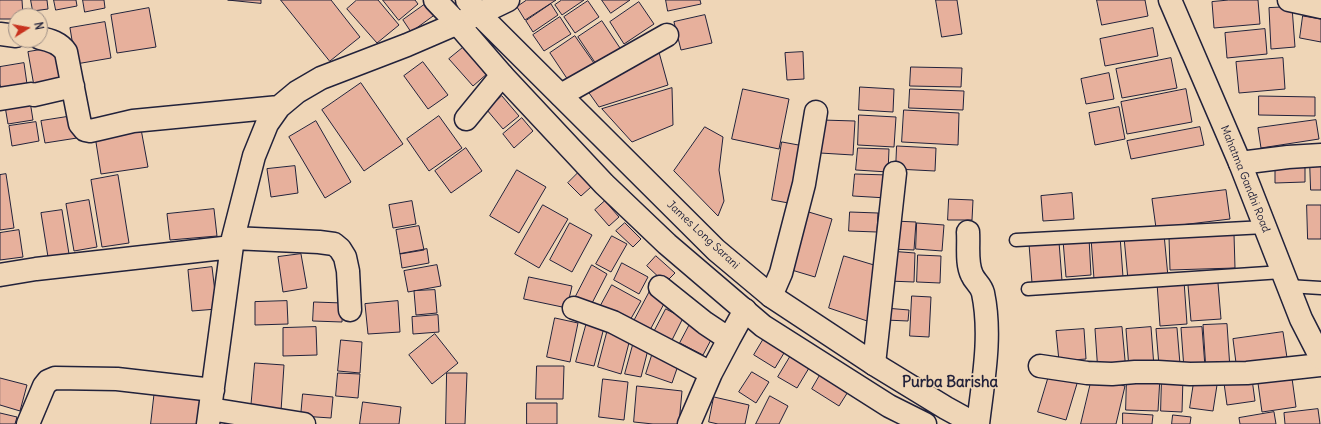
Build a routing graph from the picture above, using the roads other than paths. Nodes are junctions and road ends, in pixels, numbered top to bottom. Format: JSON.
{"nodes":[{"id":1,"x":435,"y":0,"type":"edge"},
{"id":2,"x":508,"y":0,"type":"edge"},
{"id":3,"x":1170,"y":0,"type":"edge"},
{"id":4,"x":1288,"y":0,"type":"edge"},
{"id":5,"x":473,"y":7,"type":"edge"},
{"id":6,"x":1321,"y":7,"type":"edge"},
{"id":7,"x":457,"y":23,"type":"junction"},
{"id":8,"x":668,"y":35,"type":"dead end"},
{"id":9,"x":48,"y":40,"type":"edge"},
{"id":10,"x":502,"y":75,"type":"junction"},
{"id":11,"x":73,"y":86,"type":"junction"},
{"id":12,"x":560,"y":95,"type":"junction"},
{"id":13,"x":0,"y":99,"type":"edge"},
{"id":14,"x":279,"y":107,"type":"junction"},
{"id":15,"x":816,"y":112,"type":"dead end"},
{"id":16,"x":466,"y":119,"type":"dead end"},
{"id":17,"x":1321,"y":155,"type":"edge"},
{"id":18,"x":1240,"y":162,"type":"junction"},
{"id":19,"x":895,"y":173,"type":"dead end"},
{"id":20,"x":1265,"y":227,"type":"junction"},
{"id":21,"x":968,"y":232,"type":"dead end"},
{"id":22,"x":1016,"y":240,"type":"dead end"},
{"id":23,"x":233,"y":242,"type":"junction"},
{"id":24,"x":0,"y":275,"type":"edge"},
{"id":25,"x":1285,"y":279,"type":"junction"},
{"id":26,"x":660,"y":287,"type":"dead end"},
{"id":27,"x":1321,"y":288,"type":"edge"},
{"id":28,"x":1028,"y":289,"type":"dead end"},
{"id":29,"x":771,"y":296,"type":"junction"},
{"id":30,"x":574,"y":308,"type":"dead end"},
{"id":31,"x":350,"y":310,"type":"dead end"},
{"id":32,"x":745,"y":310,"type":"junction"},
{"id":33,"x":729,"y":339,"type":"junction"},
{"id":34,"x":1321,"y":358,"type":"edge"},
{"id":35,"x":874,"y":364,"type":"junction"},
{"id":36,"x":1321,"y":365,"type":"edge"},
{"id":37,"x":1040,"y":366,"type":"dead end"},
{"id":38,"x":711,"y":373,"type":"junction"},
{"id":39,"x":210,"y":408,"type":"edge"},
{"id":40,"x":28,"y":424,"type":"edge"},
{"id":41,"x":304,"y":424,"type":"edge"},
{"id":42,"x":689,"y":424,"type":"edge"},
{"id":43,"x":925,"y":424,"type":"edge"},
{"id":44,"x":975,"y":424,"type":"edge"},
{"id":45,"x":978,"y":424,"type":"edge"}],
"edges":[{"from":1,"to":7,"type":"street"},
{"from":2,"to":5,"type":"street"},
{"from":3,"to":18,"type":"street","name":"Mahatma Gandhi Road"},
{"from":4,"to":6,"type":"street"},
{"from":5,"to":7,"type":"street"},
{"from":5,"to":12,"type":"street","name":"James Long Sarani"},
{"from":7,"to":10,"type":"street"},
{"from":7,"to":14,"type":"street"},
{"from":8,"to":12,"type":"street"},
{"from":9,"to":11,"type":"street"},
{"from":10,"to":16,"type":"street"},
{"from":10,"to":32,"type":"street"},
{"from":11,"to":13,"type":"street"},
{"from":11,"to":14,"type":"street"},
{"from":12,"to":29,"type":"street","name":"James Long Sarani"},
{"from":14,"to":23,"type":"street"},
{"from":15,"to":29,"type":"street"},
{"from":17,"to":18,"type":"street"},
{"from":18,"to":20,"type":"street","name":"Mahatma Gandhi Road"},
{"from":19,"to":35,"type":"street"},
{"from":20,"to":22,"type":"lane"},
{"from":20,"to":25,"type":"street","name":"Mahatma Gandhi Road"},
{"from":21,"to":45,"type":"street"},
{"from":23,"to":24,"type":"street"},
{"from":23,"to":31,"type":"street"},
{"from":23,"to":39,"type":"street"},
{"from":25,"to":27,"type":"lane"},
{"from":25,"to":28,"type":"lane"},
{"from":25,"to":34,"type":"street","name":"Mahatma Gandhi Road"},
{"from":26,"to":33,"type":"street"},
{"from":29,"to":35,"type":"street","name":"James Long Sarani"},
{"from":30,"to":38,"type":"street"},
{"from":32,"to":33,"type":"street"},
{"from":32,"to":43,"type":"street"},
{"from":33,"to":38,"type":"street"},
{"from":35,"to":44,"type":"street","name":"James Long Sarani"},
{"from":36,"to":37,"type":"street"},
{"from":38,"to":42,"type":"street"},
{"from":39,"to":40,"type":"street"},
{"from":39,"to":41,"type":"street"}]}
